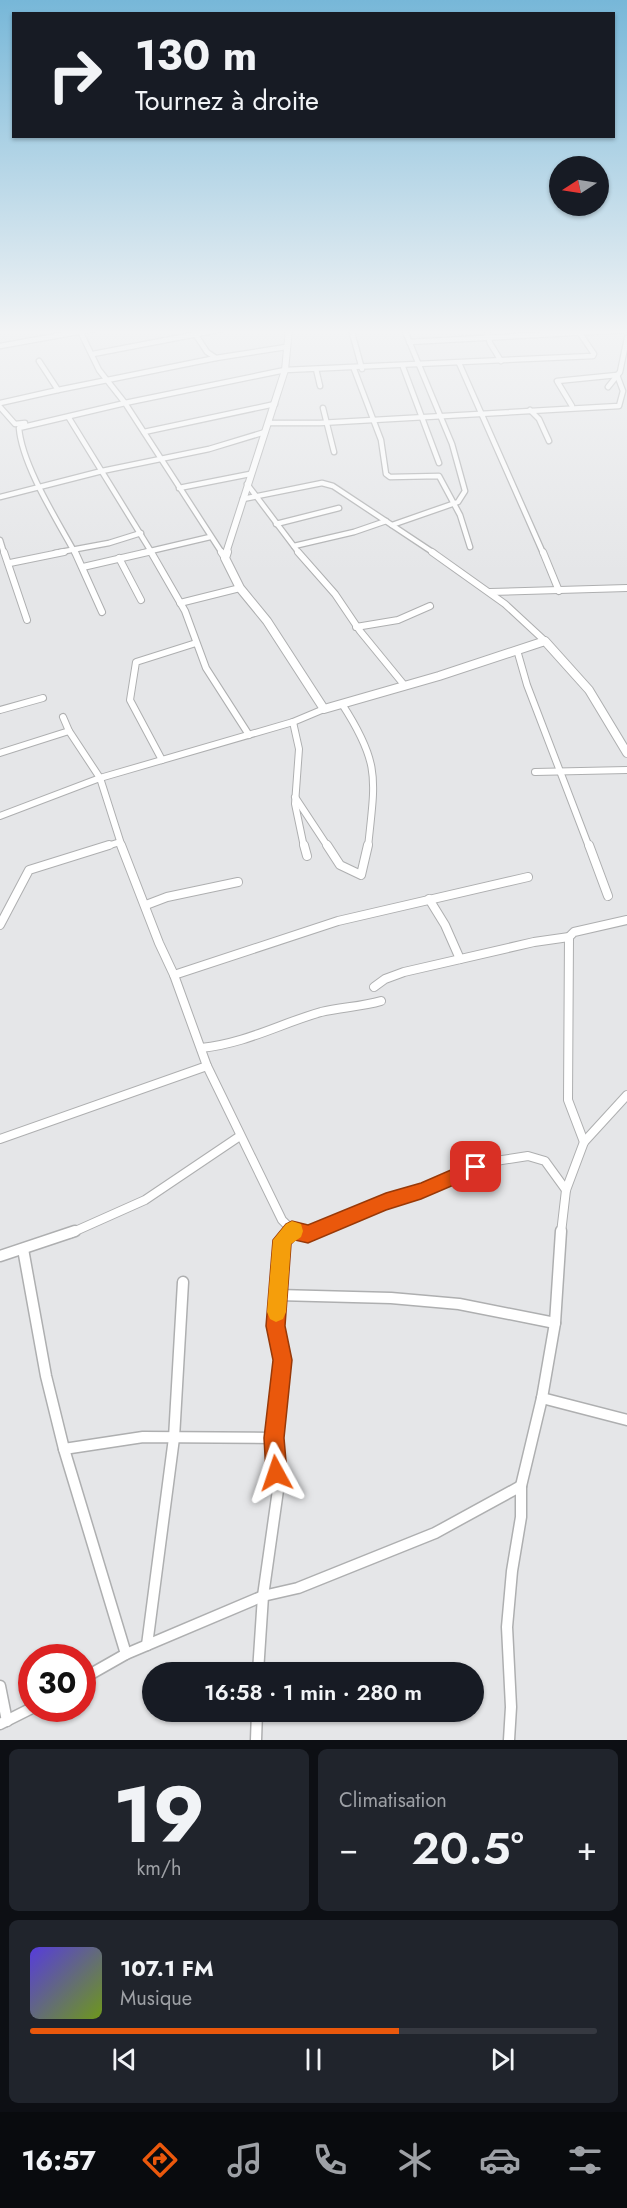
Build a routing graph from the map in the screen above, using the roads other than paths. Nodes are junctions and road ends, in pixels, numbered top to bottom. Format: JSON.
{"nodes":[{"id":1,"x":4,"y":410,"type":"edge"},
{"id":2,"x":98,"y":410,"type":"edge"},
{"id":3,"x":130,"y":410,"type":"edge"},
{"id":4,"x":246,"y":410,"type":"edge"},
{"id":5,"x":273,"y":410,"type":"edge"},
{"id":6,"x":324,"y":410,"type":"edge"},
{"id":7,"x":369,"y":410,"type":"edge"},
{"id":8,"x":420,"y":410,"type":"edge"},
{"id":9,"x":437,"y":410,"type":"edge"},
{"id":10,"x":481,"y":410,"type":"edge"},
{"id":11,"x":527,"y":410,"type":"edge"},
{"id":12,"x":530,"y":410,"type":"edge"},
{"id":13,"x":482,"y":413,"type":"junction"},
{"id":14,"x":439,"y":417,"type":"junction"},
{"id":15,"x":69,"y":418,"type":"junction"},
{"id":16,"x":423,"y":418,"type":"junction"},
{"id":17,"x":373,"y":420,"type":"junction"},
{"id":18,"x":52,"y":421,"type":"junction"},
{"id":19,"x":268,"y":423,"type":"junction"},
{"id":20,"x":327,"y":423,"type":"junction"},
{"id":21,"x":144,"y":432,"type":"junction"},
{"id":22,"x":265,"y":432,"type":"junction"},
{"id":23,"x":549,"y":441,"type":"dead end"},
{"id":24,"x":334,"y":452,"type":"dead end"},
{"id":25,"x":159,"y":459,"type":"junction"},
{"id":26,"x":439,"y":463,"type":"dead end"},
{"id":27,"x":102,"y":471,"type":"junction"},
{"id":28,"x":250,"y":474,"type":"junction"},
{"id":29,"x":247,"y":484,"type":"junction"},
{"id":30,"x":40,"y":486,"type":"junction"},
{"id":31,"x":179,"y":488,"type":"junction"},
{"id":32,"x":0,"y":497,"type":"edge"},
{"id":33,"x":257,"y":497,"type":"junction"},
{"id":34,"x":243,"y":499,"type":"junction"},
{"id":35,"x":453,"y":503,"type":"junction"},
{"id":36,"x":339,"y":508,"type":"dead end"},
{"id":37,"x":386,"y":521,"type":"junction"},
{"id":38,"x":276,"y":524,"type":"junction"},
{"id":39,"x":392,"y":525,"type":"junction"},
{"id":40,"x":141,"y":533,"type":"junction"},
{"id":41,"x":210,"y":537,"type":"junction"},
{"id":42,"x":0,"y":540,"type":"edge"},
{"id":43,"x":294,"y":546,"type":"junction"},
{"id":44,"x":470,"y":547,"type":"dead end"},
{"id":45,"x":73,"y":551,"type":"junction"},
{"id":46,"x":150,"y":551,"type":"junction"},
{"id":47,"x":119,"y":558,"type":"junction"},
{"id":48,"x":225,"y":558,"type":"junction"},
{"id":49,"x":10,"y":563,"type":"junction"},
{"id":50,"x":83,"y":567,"type":"junction"},
{"id":51,"x":240,"y":588,"type":"junction"},
{"id":52,"x":627,"y":588,"type":"edge"},
{"id":53,"x":559,"y":591,"type":"junction"},
{"id":54,"x":490,"y":592,"type":"junction"},
{"id":55,"x":141,"y":600,"type":"dead end"},
{"id":56,"x":180,"y":603,"type":"junction"},
{"id":57,"x":430,"y":606,"type":"dead end"},
{"id":58,"x":102,"y":612,"type":"dead end"},
{"id":59,"x":27,"y":620,"type":"dead end"},
{"id":60,"x":356,"y":627,"type":"junction"},
{"id":61,"x":544,"y":641,"type":"junction"},
{"id":62,"x":196,"y":643,"type":"junction"},
{"id":63,"x":517,"y":650,"type":"junction"},
{"id":64,"x":405,"y":686,"type":"junction"},
{"id":65,"x":43,"y":698,"type":"dead end"},
{"id":66,"x":342,"y":704,"type":"junction"},
{"id":67,"x":324,"y":709,"type":"junction"},
{"id":68,"x":0,"y":710,"type":"edge"},
{"id":69,"x":63,"y":717,"type":"dead end"},
{"id":70,"x":293,"y":722,"type":"junction"},
{"id":71,"x":69,"y":731,"type":"junction"},
{"id":72,"x":249,"y":735,"type":"junction"},
{"id":73,"x":0,"y":753,"type":"edge"},
{"id":74,"x":627,"y":753,"type":"edge"},
{"id":75,"x":162,"y":760,"type":"junction"},
{"id":76,"x":627,"y":770,"type":"edge"},
{"id":77,"x":561,"y":771,"type":"junction"},
{"id":78,"x":535,"y":772,"type":"dead end"},
{"id":79,"x":100,"y":778,"type":"junction"},
{"id":80,"x":295,"y":797,"type":"junction"},
{"id":81,"x":0,"y":816,"type":"edge"},
{"id":82,"x":120,"y":842,"type":"junction"},
{"id":83,"x":307,"y":856,"type":"dead end"},
{"id":84,"x":528,"y":877,"type":"dead end"},
{"id":85,"x":238,"y":882,"type":"dead end"},
{"id":86,"x":608,"y":896,"type":"dead end"},
{"id":87,"x":429,"y":899,"type":"junction"},
{"id":88,"x":146,"y":905,"type":"junction"},
{"id":89,"x":627,"y":920,"type":"edge"},
{"id":90,"x":0,"y":925,"type":"edge"},
{"id":91,"x":568,"y":937,"type":"junction"},
{"id":92,"x":460,"y":959,"type":"junction"},
{"id":93,"x":174,"y":975,"type":"junction"},
{"id":94,"x":374,"y":987,"type":"dead end"},
{"id":95,"x":381,"y":1001,"type":"dead end"},
{"id":96,"x":201,"y":1048,"type":"junction"},
{"id":97,"x":207,"y":1066,"type":"junction"},
{"id":98,"x":627,"y":1095,"type":"edge"},
{"id":99,"x":240,"y":1136,"type":"junction"},
{"id":100,"x":0,"y":1139,"type":"edge"},
{"id":101,"x":584,"y":1142,"type":"junction"},
{"id":102,"x":566,"y":1190,"type":"junction"},
{"id":103,"x":292,"y":1230,"type":"junction"},
{"id":104,"x":23,"y":1249,"type":"junction"},
{"id":105,"x":0,"y":1256,"type":"edge"},
{"id":106,"x":183,"y":1282,"type":"dead end"},
{"id":107,"x":278,"y":1294,"type":"junction"},
{"id":108,"x":555,"y":1323,"type":"junction"},
{"id":109,"x":543,"y":1398,"type":"junction"},
{"id":110,"x":627,"y":1420,"type":"edge"},
{"id":111,"x":174,"y":1438,"type":"junction"},
{"id":112,"x":274,"y":1438,"type":"junction"},
{"id":113,"x":64,"y":1449,"type":"junction"},
{"id":114,"x":521,"y":1486,"type":"junction"},
{"id":115,"x":263,"y":1596,"type":"junction"},
{"id":116,"x":147,"y":1645,"type":"junction"},
{"id":117,"x":126,"y":1654,"type":"junction"},
{"id":118,"x":259,"y":1662,"type":"edge"},
{"id":119,"x":96,"y":1671,"type":"edge"},
{"id":120,"x":0,"y":1686,"type":"edge"},
{"id":121,"x":18,"y":1716,"type":"edge"},
{"id":122,"x":257,"y":1722,"type":"edge"},
{"id":123,"x":4,"y":1723,"type":"edge"},
{"id":124,"x":256,"y":1740,"type":"edge"},
{"id":125,"x":509,"y":1740,"type":"edge"}],
"edges":[{"from":1,"to":18,"type":"street"},
{"from":2,"to":15,"type":"street"},
{"from":3,"to":21,"type":"street"},
{"from":4,"to":21,"type":"street"},
{"from":5,"to":19,"type":"street"},
{"from":6,"to":20,"type":"street"},
{"from":7,"to":17,"type":"street"},
{"from":8,"to":16,"type":"street"},
{"from":9,"to":14,"type":"street"},
{"from":10,"to":13,"type":"street"},
{"from":11,"to":13,"type":"street"},
{"from":12,"to":23,"type":"street"},
{"from":13,"to":14,"type":"street"},
{"from":13,"to":53,"type":"street"},
{"from":14,"to":16,"type":"street"},
{"from":14,"to":35,"type":"street"},
{"from":15,"to":18,"type":"street"},
{"from":15,"to":27,"type":"street"},
{"from":16,"to":17,"type":"street"},
{"from":16,"to":26,"type":"street"},
{"from":17,"to":20,"type":"street"},
{"from":17,"to":35,"type":"street"},
{"from":18,"to":30,"type":"street"},
{"from":19,"to":20,"type":"street"},
{"from":19,"to":22,"type":"street"},
{"from":20,"to":24,"type":"street"},
{"from":21,"to":25,"type":"street"},
{"from":22,"to":25,"type":"street"},
{"from":22,"to":28,"type":"street"},
{"from":25,"to":27,"type":"street"},
{"from":25,"to":31,"type":"street"},
{"from":27,"to":30,"type":"street"},
{"from":27,"to":40,"type":"street"},
{"from":28,"to":29,"type":"street"},
{"from":28,"to":31,"type":"street"},
{"from":29,"to":33,"type":"street"},
{"from":29,"to":34,"type":"street"},
{"from":30,"to":32,"type":"street"},
{"from":30,"to":45,"type":"street"},
{"from":31,"to":41,"type":"street"},
{"from":33,"to":34,"type":"street"},
{"from":33,"to":37,"type":"street"},
{"from":33,"to":38,"type":"street"},
{"from":34,"to":48,"type":"street"},
{"from":35,"to":39,"type":"street"},
{"from":35,"to":44,"type":"street"},
{"from":36,"to":38,"type":"street"},
{"from":37,"to":39,"type":"street"},
{"from":37,"to":43,"type":"street"},
{"from":38,"to":43,"type":"street"},
{"from":39,"to":54,"type":"street"},
{"from":40,"to":45,"type":"street"},
{"from":40,"to":46,"type":"street"},
{"from":41,"to":46,"type":"street"},
{"from":41,"to":48,"type":"street"},
{"from":42,"to":49,"type":"street"},
{"from":43,"to":60,"type":"street"},
{"from":45,"to":49,"type":"street"},
{"from":45,"to":50,"type":"street"},
{"from":46,"to":47,"type":"street"},
{"from":46,"to":56,"type":"street"},
{"from":47,"to":50,"type":"street"},
{"from":47,"to":55,"type":"street"},
{"from":48,"to":51,"type":"street"},
{"from":49,"to":59,"type":"street"},
{"from":50,"to":58,"type":"street"},
{"from":51,"to":56,"type":"street"},
{"from":51,"to":67,"type":"street"},
{"from":52,"to":53,"type":"street"},
{"from":53,"to":54,"type":"street"},
{"from":54,"to":61,"type":"street"},
{"from":56,"to":62,"type":"street"},
{"from":57,"to":60,"type":"street"},
{"from":60,"to":64,"type":"street"},
{"from":61,"to":63,"type":"street"},
{"from":61,"to":74,"type":"street"},
{"from":62,"to":72,"type":"street"},
{"from":62,"to":75,"type":"street"},
{"from":63,"to":64,"type":"street"},
{"from":63,"to":77,"type":"street"},
{"from":64,"to":66,"type":"street"},
{"from":65,"to":68,"type":"street"},
{"from":66,"to":67,"type":"street"},
{"from":66,"to":80,"type":"street"},
{"from":67,"to":70,"type":"street"},
{"from":69,"to":71,"type":"street"},
{"from":70,"to":72,"type":"street"},
{"from":70,"to":80,"type":"street"},
{"from":71,"to":73,"type":"street"},
{"from":71,"to":79,"type":"street"},
{"from":72,"to":75,"type":"street"},
{"from":75,"to":79,"type":"street"},
{"from":76,"to":77,"type":"street"},
{"from":77,"to":78,"type":"street"},
{"from":77,"to":86,"type":"street"},
{"from":79,"to":81,"type":"street"},
{"from":79,"to":82,"type":"street"},
{"from":80,"to":83,"type":"street"},
{"from":82,"to":88,"type":"street"},
{"from":82,"to":90,"type":"street"},
{"from":84,"to":87,"type":"street"},
{"from":85,"to":88,"type":"street"},
{"from":87,"to":92,"type":"street"},
{"from":87,"to":93,"type":"street"},
{"from":88,"to":93,"type":"street"},
{"from":89,"to":91,"type":"street"},
{"from":91,"to":92,"type":"street"},
{"from":91,"to":101,"type":"street"},
{"from":92,"to":94,"type":"street"},
{"from":93,"to":96,"type":"street"},
{"from":95,"to":96,"type":"street"},
{"from":96,"to":97,"type":"street"},
{"from":97,"to":99,"type":"street"},
{"from":97,"to":100,"type":"street"},
{"from":98,"to":101,"type":"street"},
{"from":99,"to":103,"type":"street"},
{"from":99,"to":104,"type":"street"},
{"from":101,"to":102,"type":"street"},
{"from":102,"to":103,"type":"street"},
{"from":102,"to":108,"type":"street"},
{"from":103,"to":107,"type":"street"},
{"from":104,"to":105,"type":"street"},
{"from":104,"to":113,"type":"street"},
{"from":106,"to":111,"type":"street"},
{"from":107,"to":108,"type":"street"},
{"from":107,"to":112,"type":"street"},
{"from":108,"to":109,"type":"street"},
{"from":109,"to":110,"type":"street"},
{"from":109,"to":114,"type":"street"},
{"from":111,"to":112,"type":"street"},
{"from":111,"to":113,"type":"street"},
{"from":111,"to":116,"type":"street"},
{"from":112,"to":115,"type":"street"},
{"from":113,"to":117,"type":"street"},
{"from":114,"to":115,"type":"street"},
{"from":114,"to":125,"type":"street"},
{"from":115,"to":116,"type":"street"},
{"from":115,"to":118,"type":"street"},
{"from":116,"to":117,"type":"street"},
{"from":117,"to":119,"type":"street"},
{"from":120,"to":123,"type":"street"},
{"from":121,"to":123,"type":"street"},
{"from":122,"to":124,"type":"street"}]}
